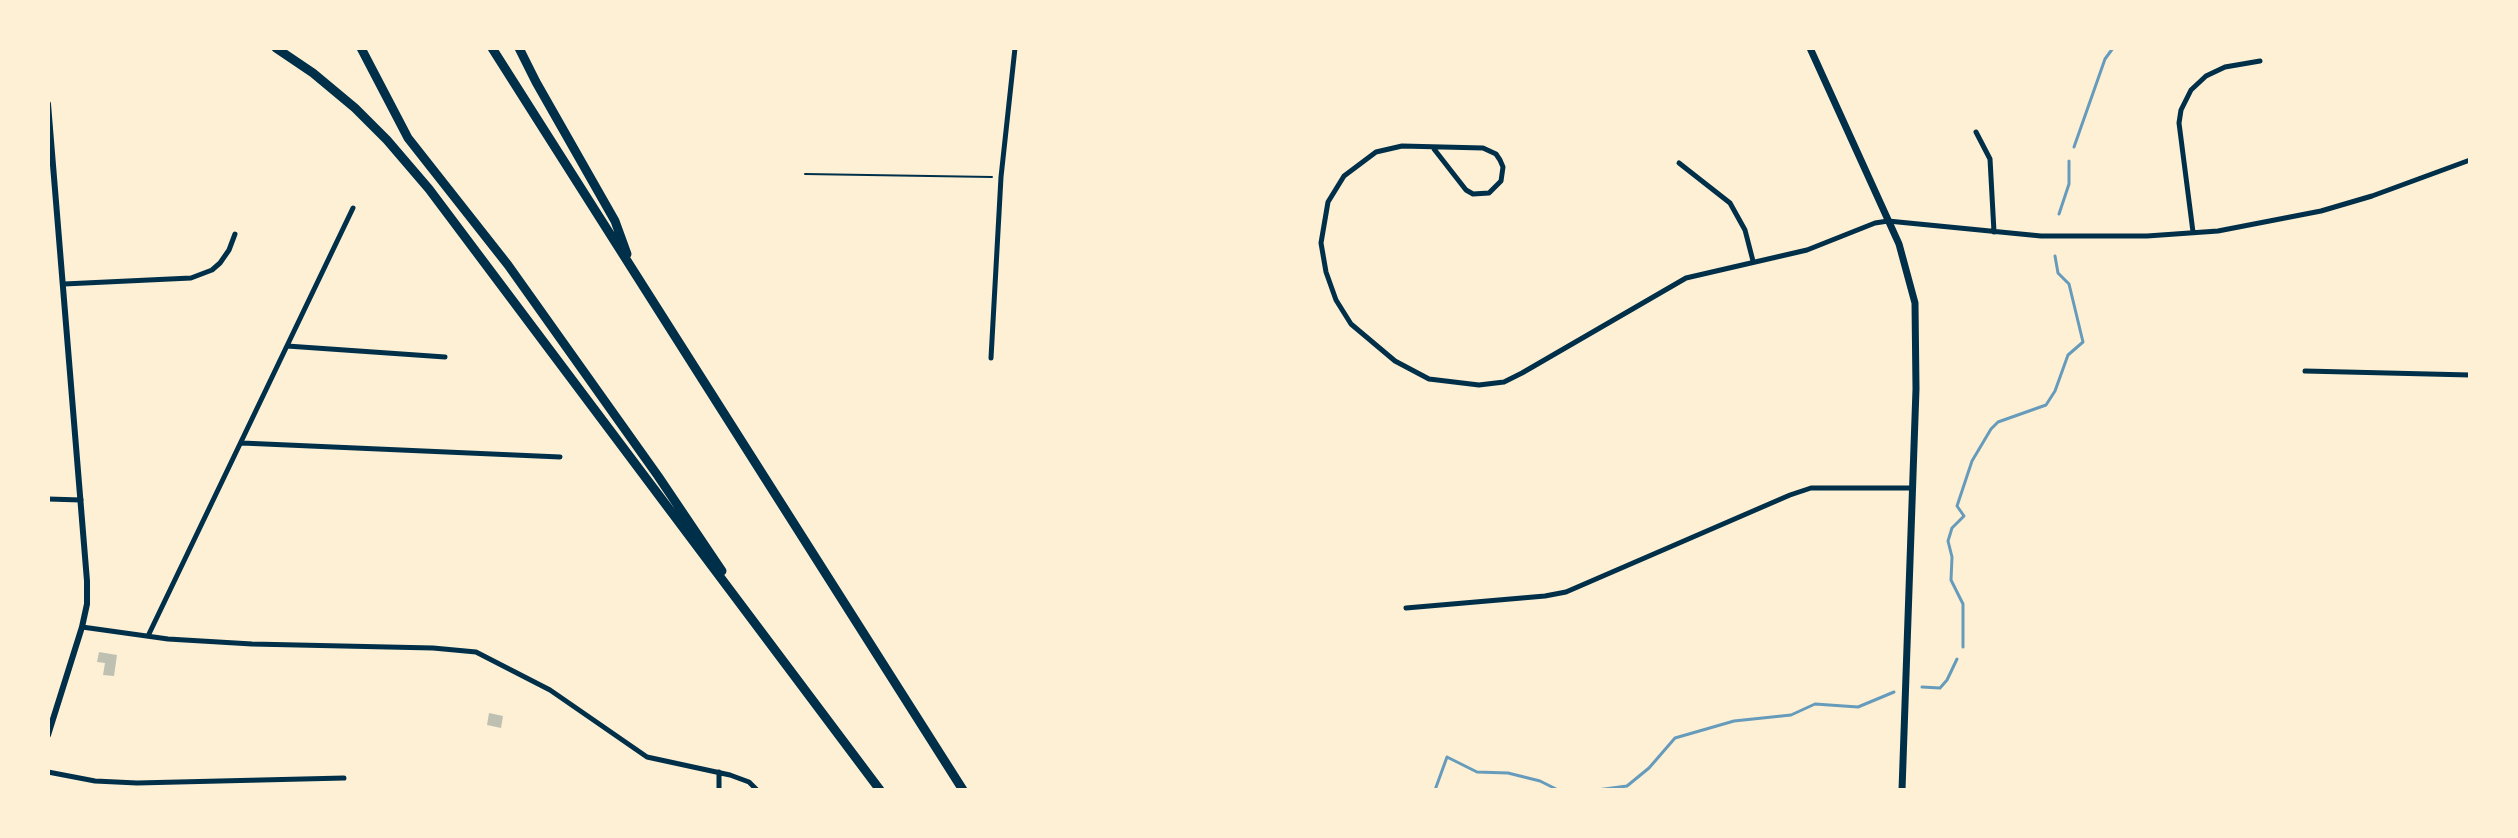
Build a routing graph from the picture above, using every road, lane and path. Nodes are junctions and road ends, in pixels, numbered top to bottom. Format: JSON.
{"nodes":[{"id":1,"x":276,"y":48,"type":"edge"},
{"id":2,"x":361,"y":48,"type":"edge"},
{"id":3,"x":492,"y":48,"type":"edge"},
{"id":4,"x":519,"y":48,"type":"edge"},
{"id":5,"x":1015,"y":48,"type":"edge"},
{"id":6,"x":1810,"y":48,"type":"edge"},
{"id":7,"x":2260,"y":61,"type":"dead end"},
{"id":8,"x":48,"y":104,"type":"edge"},
{"id":9,"x":1976,"y":132,"type":"dead end"},
{"id":10,"x":1434,"y":149,"type":"junction"},
{"id":11,"x":2470,"y":160,"type":"edge"},
{"id":12,"x":1679,"y":163,"type":"dead end"},
{"id":13,"x":51,"y":171,"type":"edge"},
{"id":14,"x":805,"y":174,"type":"dead end"},
{"id":15,"x":1001,"y":177,"type":"junction"},
{"id":16,"x":353,"y":208,"type":"dead end"},
{"id":17,"x":1888,"y":221,"type":"junction"},
{"id":18,"x":1994,"y":232,"type":"junction"},
{"id":19,"x":2193,"y":232,"type":"junction"},
{"id":20,"x":235,"y":234,"type":"dead end"},
{"id":21,"x":1753,"y":261,"type":"junction"},
{"id":22,"x":635,"y":275,"type":"junction"},
{"id":23,"x":64,"y":284,"type":"junction"},
{"id":24,"x":287,"y":346,"type":"junction"},
{"id":25,"x":445,"y":357,"type":"dead end"},
{"id":26,"x":991,"y":358,"type":"dead end"},
{"id":27,"x":2305,"y":371,"type":"dead end"},
{"id":28,"x":2470,"y":375,"type":"edge"},
{"id":29,"x":242,"y":443,"type":"junction"},
{"id":30,"x":560,"y":457,"type":"dead end"},
{"id":31,"x":1913,"y":488,"type":"junction"},
{"id":32,"x":48,"y":499,"type":"edge"},
{"id":33,"x":82,"y":500,"type":"junction"},
{"id":34,"x":1406,"y":608,"type":"dead end"},
{"id":35,"x":755,"y":621,"type":"junction"},
{"id":36,"x":82,"y":627,"type":"junction"},
{"id":37,"x":148,"y":636,"type":"junction"},
{"id":38,"x":48,"y":735,"type":"edge"},
{"id":39,"x":48,"y":772,"type":"edge"},
{"id":40,"x":719,"y":772,"type":"junction"},
{"id":41,"x":344,"y":778,"type":"dead end"},
{"id":42,"x":719,"y":790,"type":"edge"},
{"id":43,"x":757,"y":790,"type":"edge"},
{"id":44,"x":880,"y":790,"type":"edge"},
{"id":45,"x":963,"y":790,"type":"edge"},
{"id":46,"x":1902,"y":790,"type":"edge"}],
"edges":[{"from":1,"to":35,"type":"highway"},
{"from":2,"to":35,"type":"highway"},
{"from":3,"to":22,"type":"highway"},
{"from":4,"to":22,"type":"highway"},
{"from":5,"to":15,"type":"street"},
{"from":6,"to":17,"type":"main road"},
{"from":7,"to":19,"type":"street"},
{"from":8,"to":13,"type":"street"},
{"from":9,"to":18,"type":"street"},
{"from":10,"to":10,"type":"street"},
{"from":10,"to":21,"type":"street"},
{"from":11,"to":19,"type":"street"},
{"from":12,"to":21,"type":"street"},
{"from":13,"to":23,"type":"street"},
{"from":14,"to":15,"type":"path"},
{"from":15,"to":26,"type":"street"},
{"from":16,"to":24,"type":"street"},
{"from":17,"to":18,"type":"street"},
{"from":17,"to":21,"type":"street"},
{"from":17,"to":31,"type":"main road"},
{"from":18,"to":19,"type":"street"},
{"from":20,"to":23,"type":"street"},
{"from":22,"to":45,"type":"highway"},
{"from":23,"to":33,"type":"street"},
{"from":24,"to":25,"type":"street"},
{"from":24,"to":29,"type":"street"},
{"from":27,"to":28,"type":"street"},
{"from":29,"to":30,"type":"street"},
{"from":29,"to":37,"type":"street"},
{"from":31,"to":34,"type":"street"},
{"from":31,"to":46,"type":"main road"},
{"from":32,"to":33,"type":"street"},
{"from":33,"to":36,"type":"street"},
{"from":35,"to":44,"type":"highway"},
{"from":36,"to":37,"type":"street"},
{"from":36,"to":38,"type":"street"},
{"from":37,"to":40,"type":"street"},
{"from":39,"to":41,"type":"street"},
{"from":40,"to":42,"type":"street"},
{"from":40,"to":43,"type":"street"}]}
